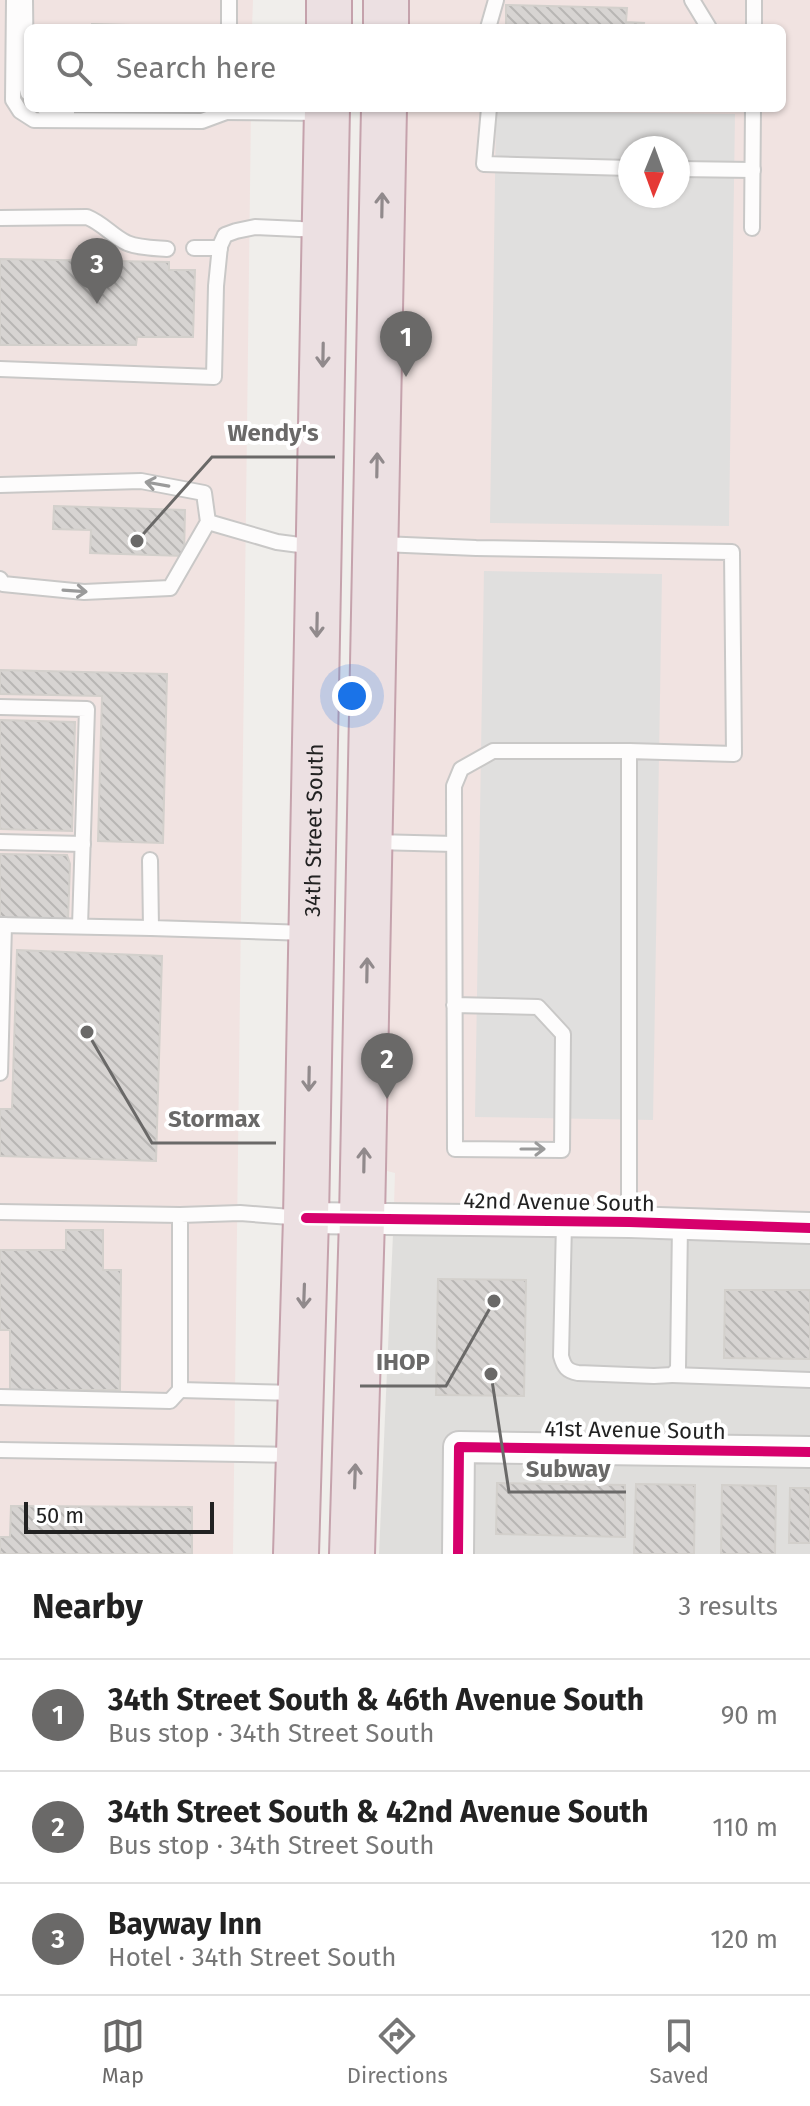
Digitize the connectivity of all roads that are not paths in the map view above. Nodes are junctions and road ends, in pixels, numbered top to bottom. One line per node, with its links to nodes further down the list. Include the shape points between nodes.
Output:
1 (14, 0): 18 (lane, via 13,100 34,120 202,121)
2 (25, 0): 9 (lane)
3 (229, 0): 10 (lane)
4 (329, 0): 11 (highway)
5 (386, 0): 12 (highway)
6 (496, 0): 13 (lane)
7 (692, 0): 14 (lane)
8 (754, 0): 15 (lane)
9 (25, 24)
10 (229, 24)
11 (329, 24)
12 (386, 24)
13 (489, 24)
14 (707, 24)
15 (754, 24)
16 (61, 112): 17 (lane)
17 (219, 112)
18 (224, 112)
19 (327, 112): 28 (highway, 34th Street South)
20 (384, 112): 36 (highway, one-way to 20)
21 (489, 112): 23 (lane, via 484,164)
22 (753, 112): 25 (lane)
23 (618, 168)
24 (690, 169): 25 (lane)
25 (753, 170): 27 (lane)
26 (0, 218): 31 (lane, via 87,217 126,243)
27 (752, 228)
28 (325, 230): 30 (lane, via 255,227 225,235); 33 (highway, 34th Street South, one-way to 33)
29 (194, 248): 30 (lane)
30 (220, 248): 32 (lane, via 214,377)
31 (167, 249)
32 (0, 369)
33 (321, 420): 36 (highway, via 343,467 346,527 352,537); 37 (highway, 34th Street South)
34 (0, 485): 35 (lane, one-way to 34, via 204,493 141,481)
35 (208, 522): 37 (lane, via 277,542); 38 (lane, one-way to 35, via 3,584 84,592 170,588)
36 (376, 543): 39 (highway); 41 (lane, via 732,552 734,754)
37 (319, 547): 39 (highway, via 331,549 340,561 348,608); 50 (highway, 34th Street South, one-way to 50)
38 (0, 579)
39 (374, 662): 43 (highway)
40 (0, 707): 44 (lane, via 87,709)
41 (629, 751): 45 (lane, via 493,751 461,769 454,786); 58 (lane)
42 (0, 842): 44 (lane)
43 (370, 842): 45 (lane); 57 (highway, one-way to 43)
44 (83, 844): 48 (lane)
45 (454, 844): 51 (lane)
46 (150, 860): 49 (lane)
47 (2, 925): 48 (lane); 52 (lane)
48 (80, 926): 49 (lane)
49 (151, 928): 50 (lane)
50 (312, 933): 56 (highway, 34th Street South, one-way to 56)
51 (454, 1005): 51 (lane, one-way to 51, via 455,1149 562,1150 563,1034 538,1007)
52 (1, 1013): 53 (lane)
53 (0, 1073)
54 (0, 1212): 55 (lane)
55 (180, 1215): 56 (lane); 64 (lane)
56 (306, 1218): 57 (street, 42nd Avenue South); 65 (highway, 34th Street South, one-way to 65)
57 (362, 1219): 59 (street, 42nd Avenue South); 71 (highway, one-way to 57)
58 (629, 1222): 59 (street, 42nd Avenue South); 60 (street, 42nd Avenue South)
59 (564, 1223): 62 (lane, via 563,1365 578,1373)
60 (680, 1225): 61 (street, 42nd Avenue South); 62 (lane, via 679,1359)
61 (810, 1228)
62 (672, 1375): 63 (lane)
63 (810, 1380)
64 (180, 1390): 65 (lane); 66 (lane, via 170,1401)
65 (301, 1393): 69 (highway, 34th Street South)
66 (0, 1397)
67 (0, 1450): 69 (lane)
68 (810, 1452): 72 (street, 41st Avenue South, via 459,1447)
69 (299, 1455): 70 (highway, 34th Street South)
70 (296, 1554)
71 (352, 1554)
72 (458, 1554)

